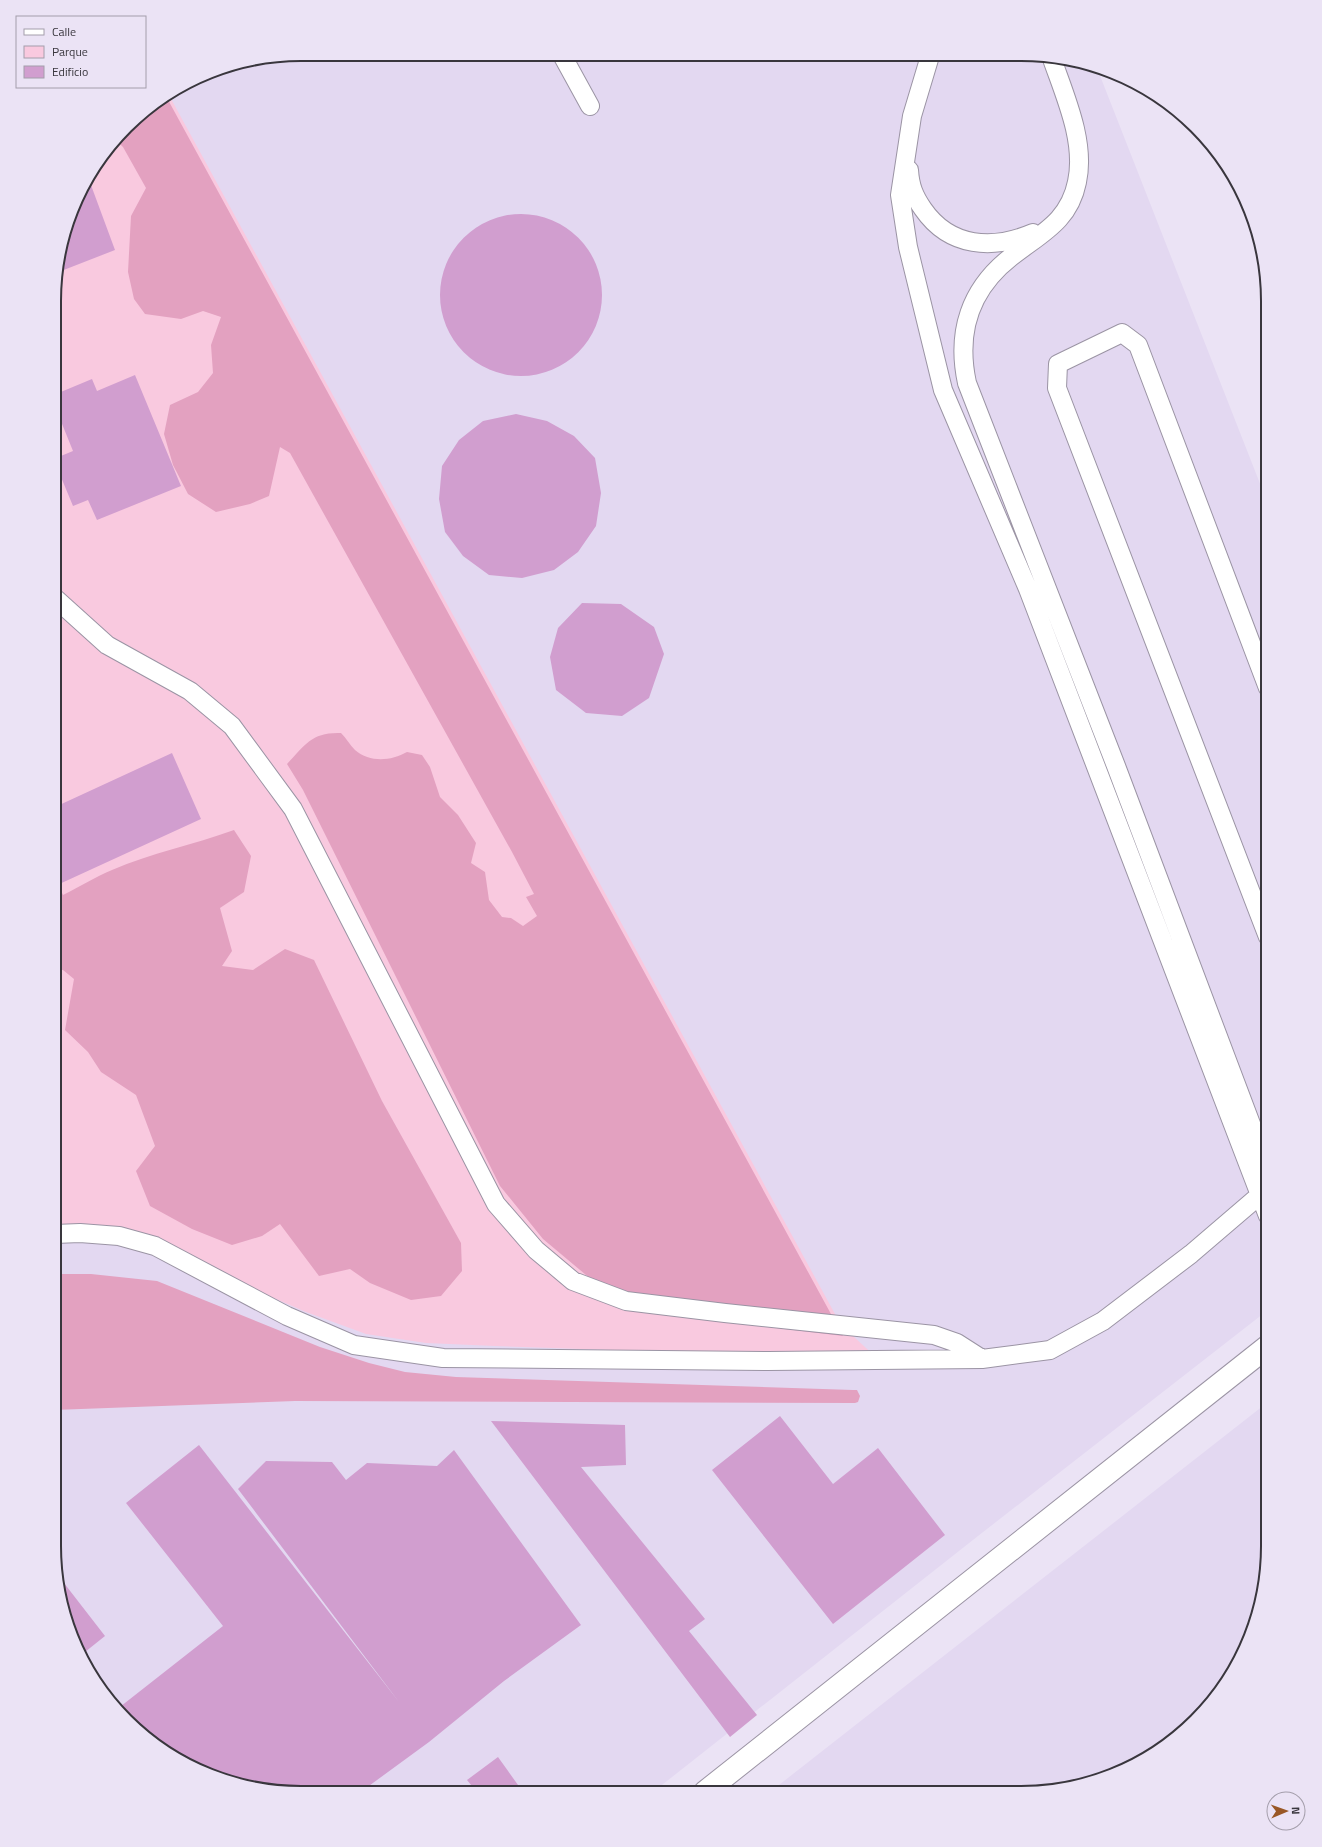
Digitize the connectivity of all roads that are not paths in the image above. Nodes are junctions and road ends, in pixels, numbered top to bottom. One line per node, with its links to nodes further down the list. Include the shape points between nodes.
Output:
1 (565, 61): 4 (lane)
2 (928, 61): 5 (lane, via 912,116)
3 (1054, 63): 6 (lane, via 1074,120 1079,152 1078,181)
4 (590, 106)
5 (909, 139): 6 (lane, via 910,184 915,198 937,226 967,241 1001,243 1035,232 1062,211); 11 (lane, via 900,196 908,247 943,390 1028,589)
6 (1074, 194): 10 (lane, via 1069,207 1056,223 997,269 985,284 967,318 963,365 967,383 1116,766)
7 (61, 603): 15 (lane, via 107,644 190,691 232,726 293,809 496,1204 536,1250 573,1281 626,1301 934,1334 957,1343)
8 (1261, 670): 9 (lane, via 1138,345 1122,333 1058,364 1057,388)
9 (1261, 919)
10 (1261, 1150)
11 (1261, 1187)
12 (1261, 1194): 15 (lane, via 1191,1254 1103,1321 1050,1350)
13 (61, 1234): 15 (lane, via 119,1236 155,1246 287,1316 354,1345 443,1358 768,1361)
14 (1261, 1352): 16 (street)
15 (982, 1359)
16 (713, 1786)

